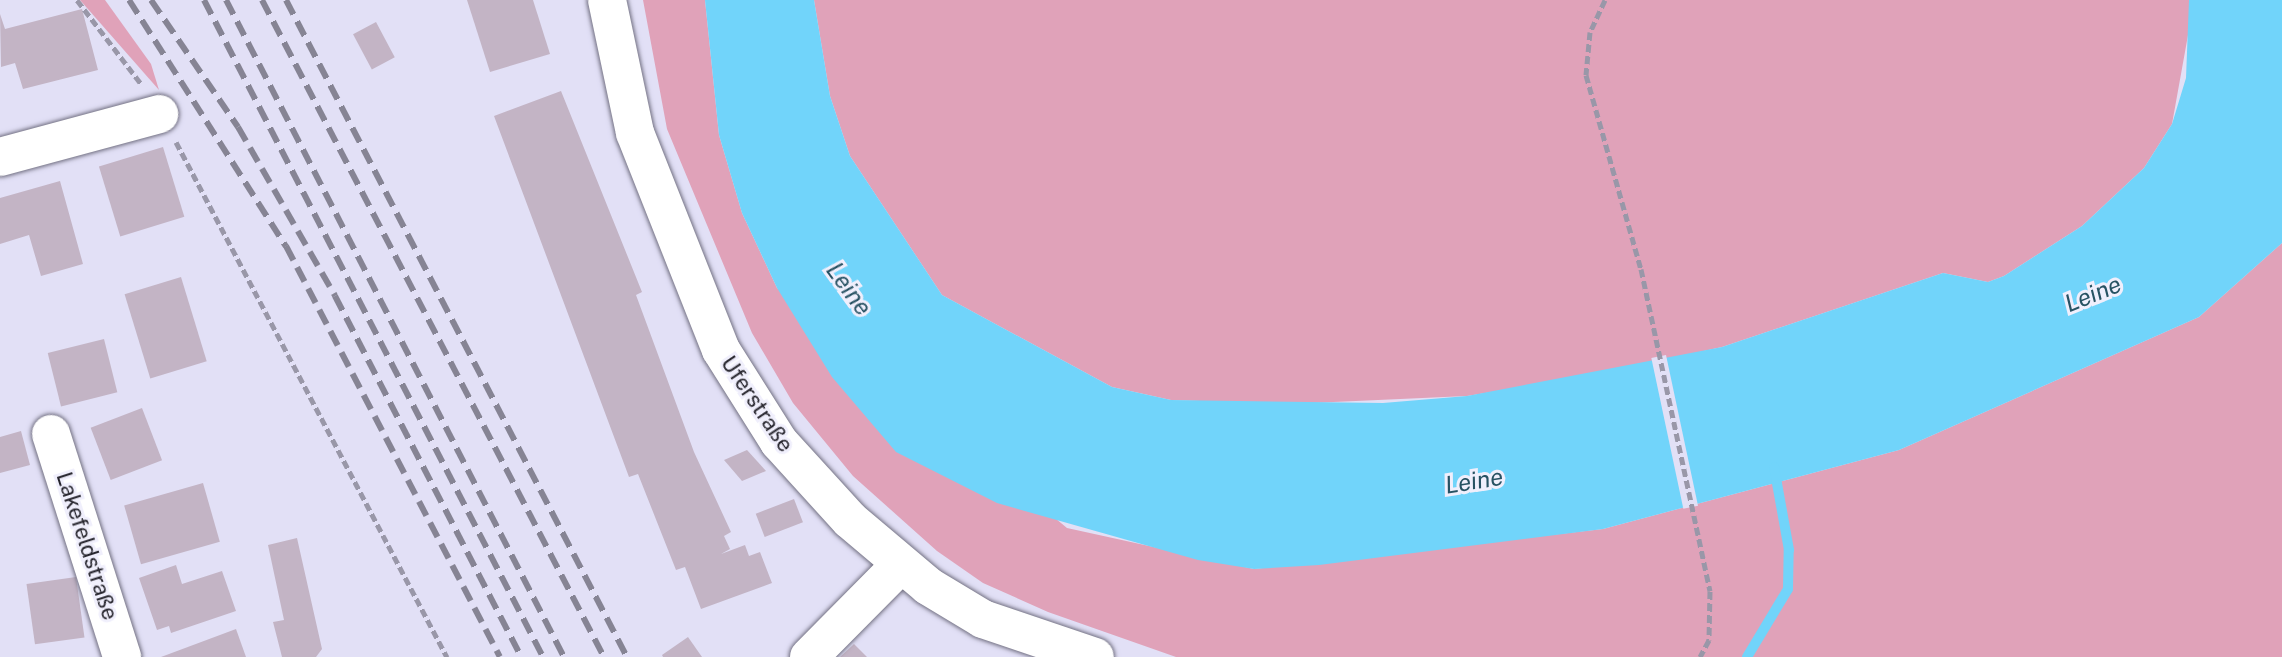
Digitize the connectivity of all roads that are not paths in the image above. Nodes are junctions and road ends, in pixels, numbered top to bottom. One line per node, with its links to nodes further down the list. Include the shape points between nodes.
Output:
1 (607, 0): 5 (street, Uferstraße, via 635,133 721,350 779,442)
2 (159, 114): 3 (street)
3 (0, 157)
4 (51, 434): 7 (street, Lakefeldstraße)
5 (900, 565): 6 (street, Uferstraße); 8 (street)
6 (1036, 649): 9 (street, Uferstraße)
7 (122, 657)
8 (809, 657)
9 (1095, 657)

